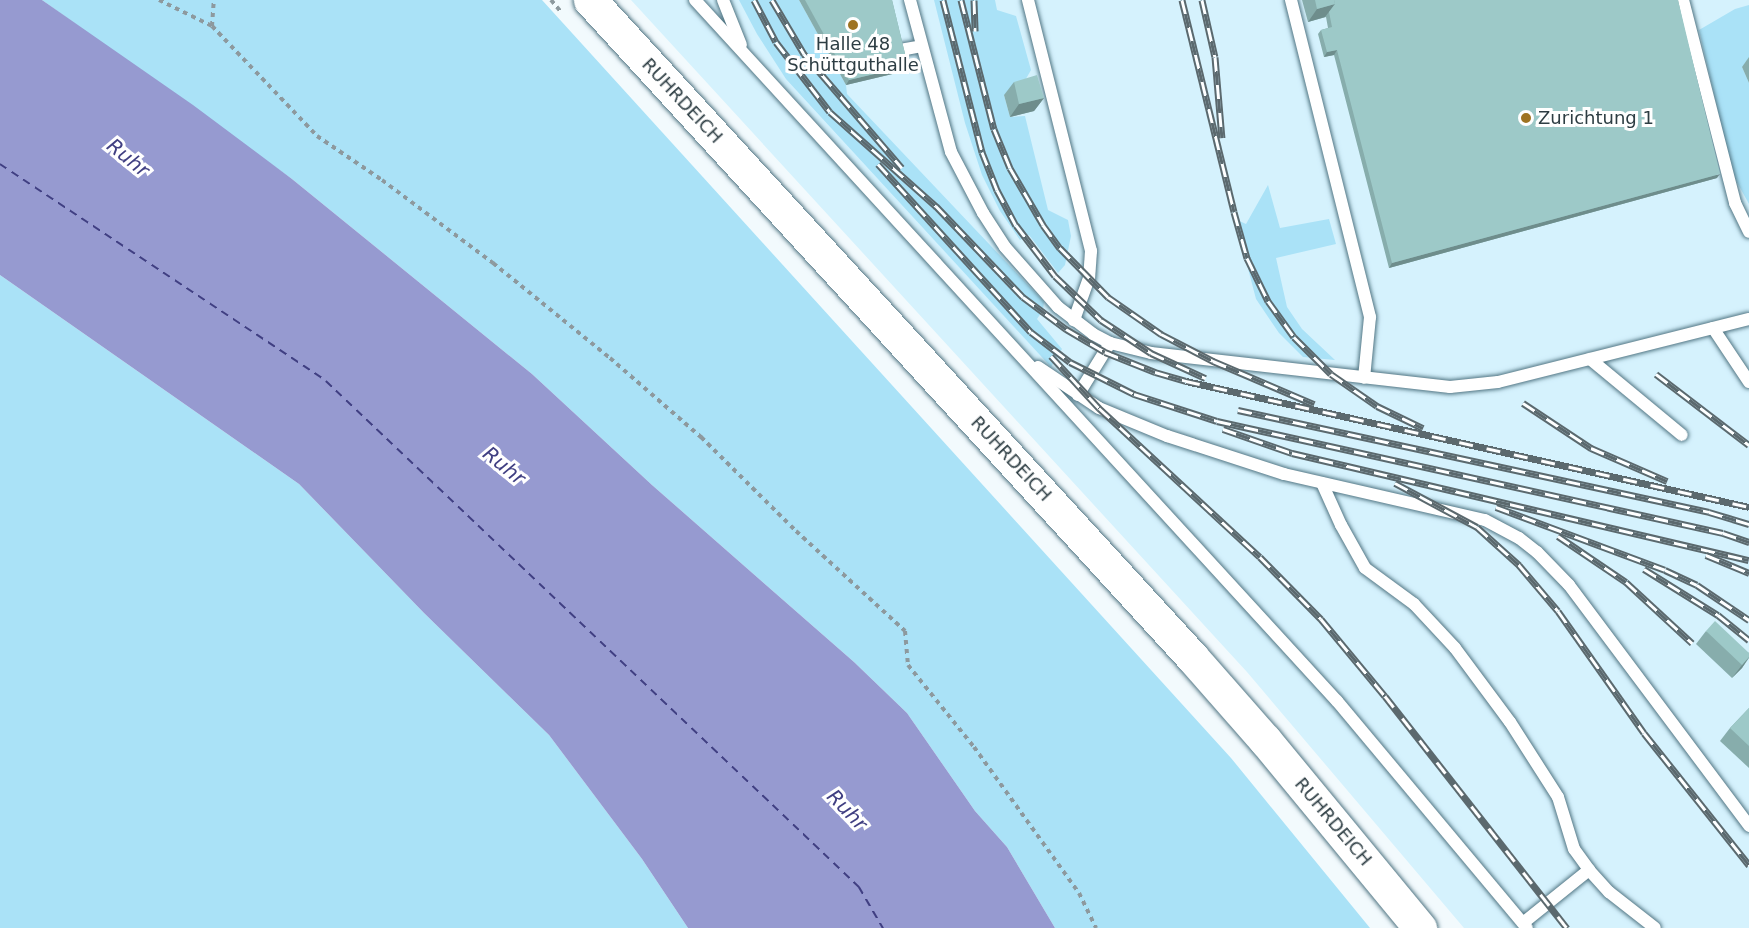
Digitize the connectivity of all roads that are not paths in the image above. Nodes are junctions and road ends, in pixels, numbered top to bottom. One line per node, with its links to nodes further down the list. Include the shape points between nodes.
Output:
1 (590, 0): 26 (main road, RUHRDEICH, via 1192,657)
2 (695, 0): 10 (lane)
3 (723, 0): 10 (lane)
4 (910, 0): 8 (lane)
5 (1028, 0): 13 (lane, via 1091,251 1089,278)
6 (1291, 0): 18 (lane, via 1370,317)
7 (1683, 0): 11 (lane, via 1735,203)
8 (922, 46): 9 (lane); 13 (lane, via 951,152 964,181 1005,248)
9 (900, 50)
10 (747, 57): 16 (lane)
11 (1749, 232)
12 (1749, 319): 14 (lane)
13 (1074, 320): 15 (lane)
14 (1713, 328): 17 (lane); 19 (lane)
15 (1110, 343): 18 (lane, via 1151,353); 20 (lane)
16 (1019, 355): 20 (lane); 25 (lane, via 1337,701)
17 (1590, 359): 18 (lane, via 1498,382 1450,387); 21 (lane)
18 (1364, 378)
19 (1749, 382)
20 (1078, 395): 22 (lane, via 1099,408 1167,436)
21 (1682, 435)
22 (1322, 483): 23 (lane, via 1485,520 1537,552 1569,585); 24 (lane, via 1365,568 1414,604 1455,648 1510,722 1558,797 1574,849)
23 (1749, 826)
24 (1588, 870): 25 (lane); 27 (lane)
25 (1525, 925)
26 (1420, 928)
27 (1655, 928)

